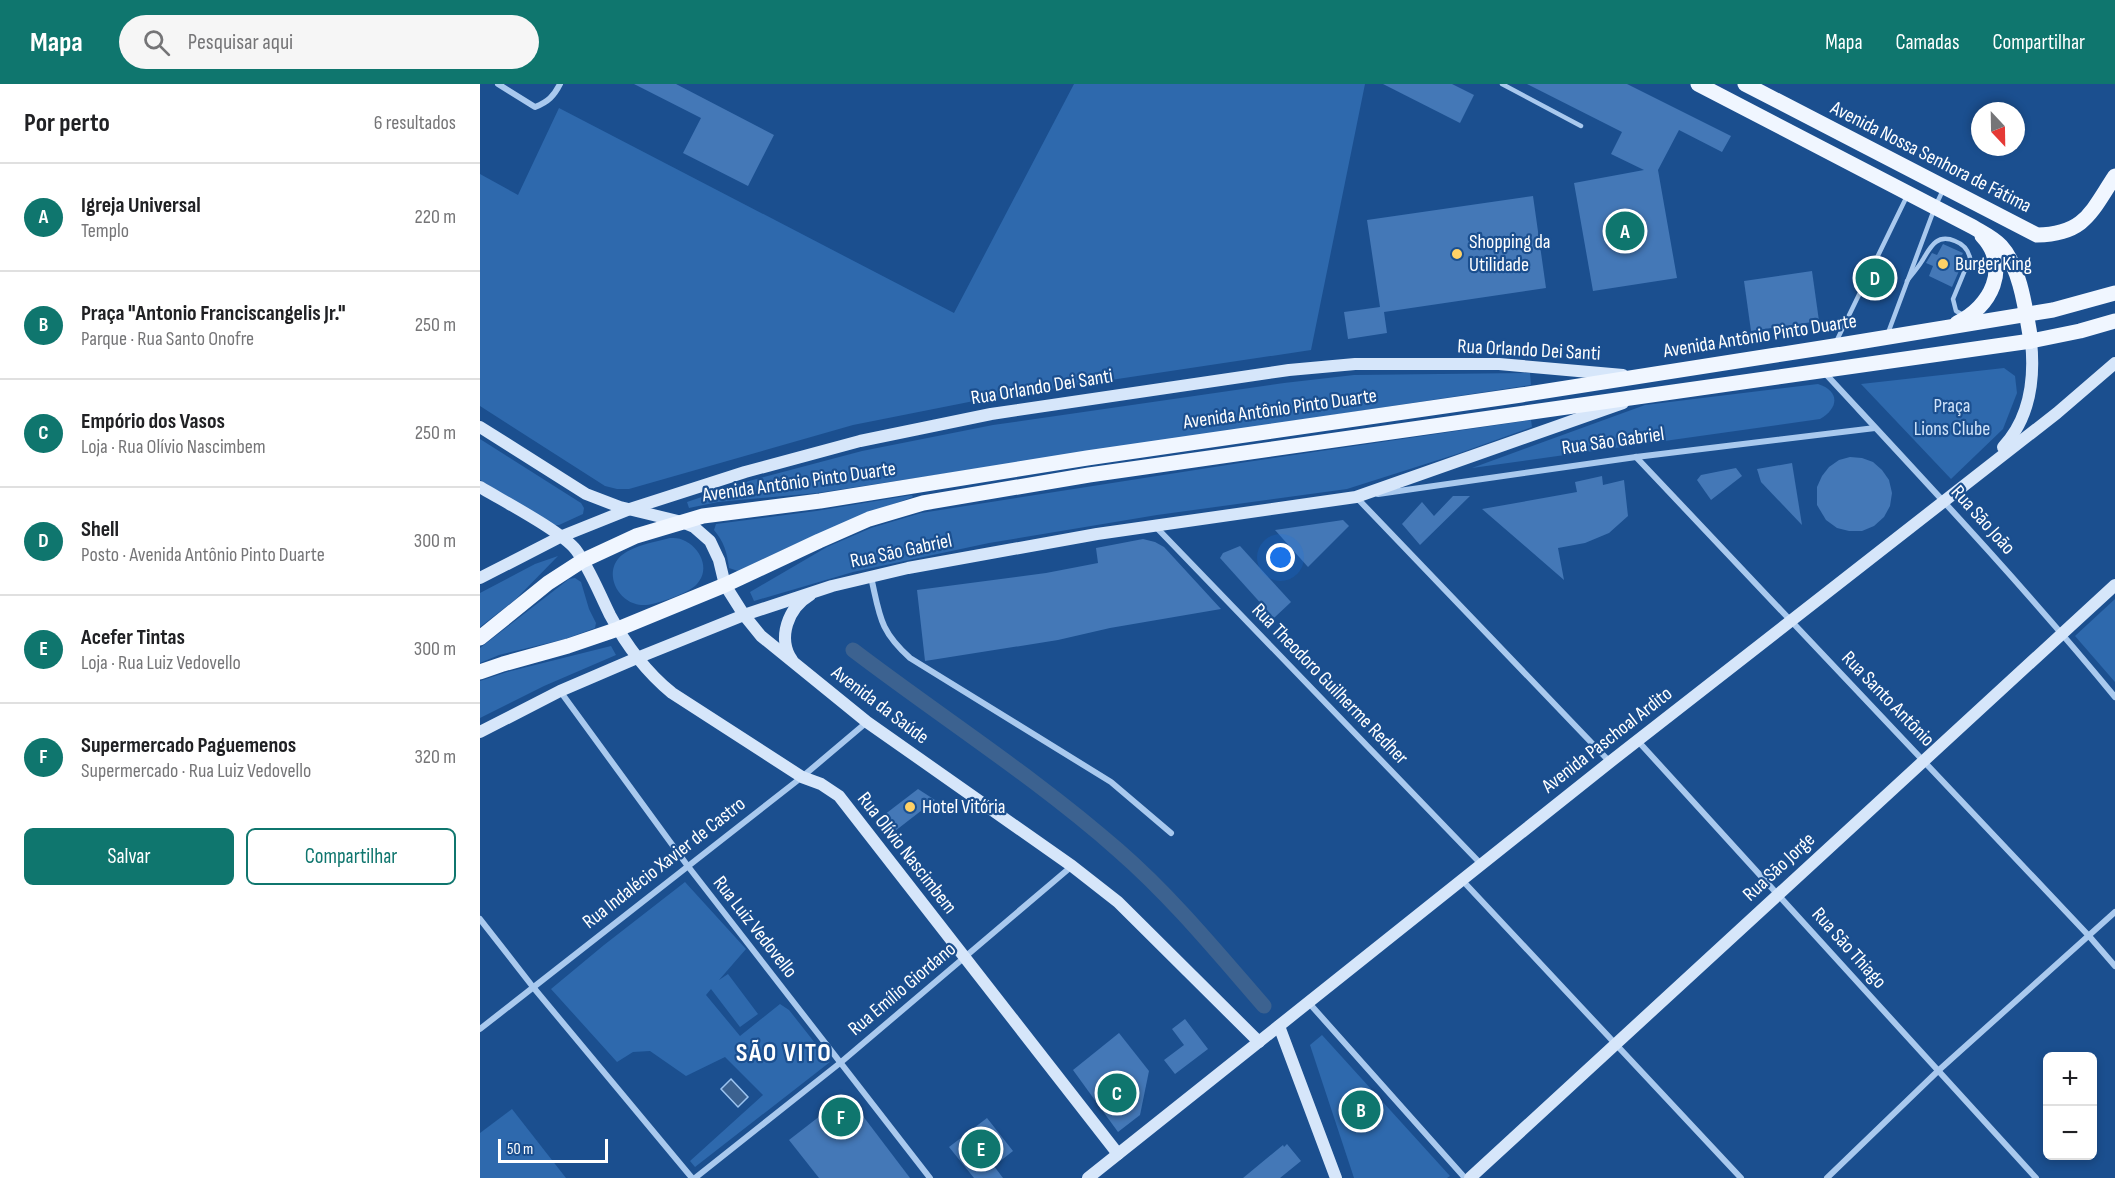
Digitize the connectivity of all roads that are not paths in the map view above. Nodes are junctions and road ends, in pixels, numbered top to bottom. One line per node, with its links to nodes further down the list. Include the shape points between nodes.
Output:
1 (498, 84): 2 (street, via 536,107 545,103)
2 (560, 84)
3 (1502, 84): 6 (lane)
4 (1698, 84): 9 (main road)
5 (1745, 84): 8 (main road, Avenida Nossa Senhora de Fátima)
6 (1581, 126)
7 (2115, 176): 8 (main road, Avenida Nossa Senhora de Fátima, via 2088,218 2056,235 2037,235)
8 (1945, 188): 10 (lane)
9 (1908, 193): 10 (main road); 20 (lane)
10 (1935, 207): 11 (main road); 12 (lane)
11 (1973, 227): 14 (main road, via 2000,244 2007,254); 15 (main road, via 1991,249 1996,275 1986,300)
12 (1907, 280): 15 (lane, via 1931,245 1940,239 1962,244 1970,258 1953,299 1956,311); 18 (lane)
13 (2115, 293): 14 (main road, Avenida Antônio Pinto Duarte)
14 (2026, 315): 17 (main road, Avenida Antônio Pinto Duarte); 19 (main road)
15 (1967, 318): 17 (main road)
16 (2115, 321): 19 (main road, Avenida Antônio Pinto Duarte)
17 (1947, 328): 18 (main road, Avenida Antônio Pinto Duarte)
18 (1886, 337): 20 (main road, Avenida Antônio Pinto Duarte)
19 (2031, 341): 22 (main road, Avenida Antônio Pinto Duarte); 28 (main road, Avenida Paschoal Ardito, via 2032,378 2023,418 2011,438)
20 (1834, 346): 23 (main road, Avenida Antônio Pinto Duarte)
21 (2115, 363): 28 (main road, Avenida Paschoal Ardito)
22 (1822, 370): 24 (main road, Avenida Antônio Pinto Duarte); 26 (street, Rua São João)
23 (1636, 376): 32 (main road, Rua Orlando Dei Santi, via 1499,364 1354,364 1289,370 991,414 860,441); 33 (main road, Avenida Antônio Pinto Duarte)
24 (1644, 396): 30 (main road, Rua São Gabriel); 39 (main road, Avenida Antônio Pinto Duarte, via 1089,475 923,503 843,530)
25 (480, 427): 32 (main road, Avenida da Saúde, via 586,494)
26 (1875, 428): 27 (street, Rua São Gabriel); 31 (street, Rua São João)
27 (1636, 457): 30 (street, Rua São Gabriel); 43 (street, Rua Santo Antônio)
28 (1981, 470): 31 (main road, Avenida Paschoal Ardito)
29 (480, 487): 35 (main road)
30 (1356, 497): 34 (main road, Rua São Gabriel); 56 (street)
31 (1944, 500): 43 (main road, Avenida Paschoal Ardito); 45 (street, Rua São João)
32 (630, 509): 33 (main road, Avenida da Saúde); 35 (main road, Rua Orlando Dei Santi)
33 (682, 522): 36 (main road, Avenida Antônio Pinto Duarte, via 636,536); 39 (main road, Avenida da Saúde, via 710,541)
34 (1155, 525): 37 (main road, Rua São Gabriel); 60 (street, Rua Theodoro Guilherme Redher)
35 (560, 537): 36 (main road); 38 (main road, Rua Orlando Dei Santi)
36 (582, 561): 44 (main road); 46 (main road, Avenida Antônio Pinto Duarte)
37 (871, 577): 41 (main road, Rua São Gabriel); 58 (street, via 883,627 910,658 1111,782)
38 (480, 578)
39 (725, 585): 42 (main road, Avenida da Saúde); 44 (main road, Avenida Antônio Pinto Duarte)
40 (2115, 585): 45 (main road, Rua São Jorge)
41 (818, 591): 42 (main road, Rua São Gabriel); 48 (main road, via 805,598 786,627 787,649)
42 (744, 615): 47 (main road, Rua São Gabriel); 48 (main road, Avenida da Saúde, via 761,636)
43 (1790, 620): 54 (main road, Avenida Paschoal Ardito); 55 (street, Rua Santo Antônio)
44 (618, 629): 47 (main road, Rua Olívio Nascimbem); 49 (main road, Avenida Antônio Pinto Duarte)
45 (2062, 633): 51 (street, Rua São João); 55 (main road, Rua São Jorge)
46 (480, 638)
47 (637, 658): 50 (main road, Rua São Gabriel); 57 (main road, Rua Olívio Nascimbem, via 672,693)
48 (796, 666): 52 (main road, Avenida da Saúde)
49 (480, 672)
50 (560, 691): 53 (main road, Rua São Gabriel); 59 (street, Rua Luiz Vedovello)
51 (2115, 697)
52 (867, 723): 57 (street, Rua Indalécio Xavier de Castro); 61 (main road, Avenida da Saúde)
53 (480, 732)
54 (1637, 740): 56 (main road, Avenida Paschoal Ardito); 63 (street, Rua São Thiago)
55 (1924, 760): 63 (main road, Rua São Jorge); 66 (street, Rua Santo Antônio)
56 (1610, 762): 60 (main road, Avenida Paschoal Ardito)
57 (802, 777): 59 (street, Rua Indalécio Xavier de Castro); 67 (main road, Rua Olívio Nascimbem, via 839,796)
58 (1171, 833)
59 (687, 865): 69 (street, Rua Indalécio Xavier de Castro); 76 (street, Rua Luiz Vedovello)
60 (1482, 865): 62 (main road, Avenida Paschoal Ardito)
61 (1072, 866): 67 (street, Rua Emílio Giordano); 73 (main road, Avenida da Saúde, via 1118,902)
62 (1462, 880): 70 (main road, Avenida Paschoal Ardito); 74 (street)
63 (1778, 894): 74 (main road, Rua São Jorge); 77 (street, Rua São Thiago)
64 (2115, 912): 66 (street)
65 (480, 919): 69 (street)
66 (2089, 936): 68 (street, Rua Santo Antônio); 77 (street)
67 (964, 958): 76 (street, Rua Emílio Giordano); 78 (main road, Rua Olívio Nascimbem)
68 (2115, 966)
69 (533, 987): 72 (street, Rua Indalécio Xavier de Castro); 79 (street)
70 (1309, 1003): 71 (main road, Avenida Paschoal Ardito); 83 (street)
71 (1279, 1026): 73 (main road, Avenida Paschoal Ardito); 75 (main road)
72 (480, 1029)
73 (1258, 1042): 75 (main road, via 1278,1042); 78 (main road, Avenida Paschoal Ardito)
74 (1616, 1042): 83 (main road, Rua São Jorge); 84 (street)
75 (1288, 1050): 82 (main road)
76 (840, 1063): 79 (street, Rua Emílio Giordano); 80 (street, Rua Luiz Vedovello)
77 (1939, 1070): 85 (street); 86 (street, Rua São Thiago)
78 (1118, 1154): 81 (main road, Avenida Paschoal Ardito)
79 (694, 1178)
80 (930, 1178)
81 (1088, 1178)
82 (1336, 1178)
83 (1468, 1178)
84 (1742, 1178)
85 (1827, 1178)
86 (2036, 1178)

